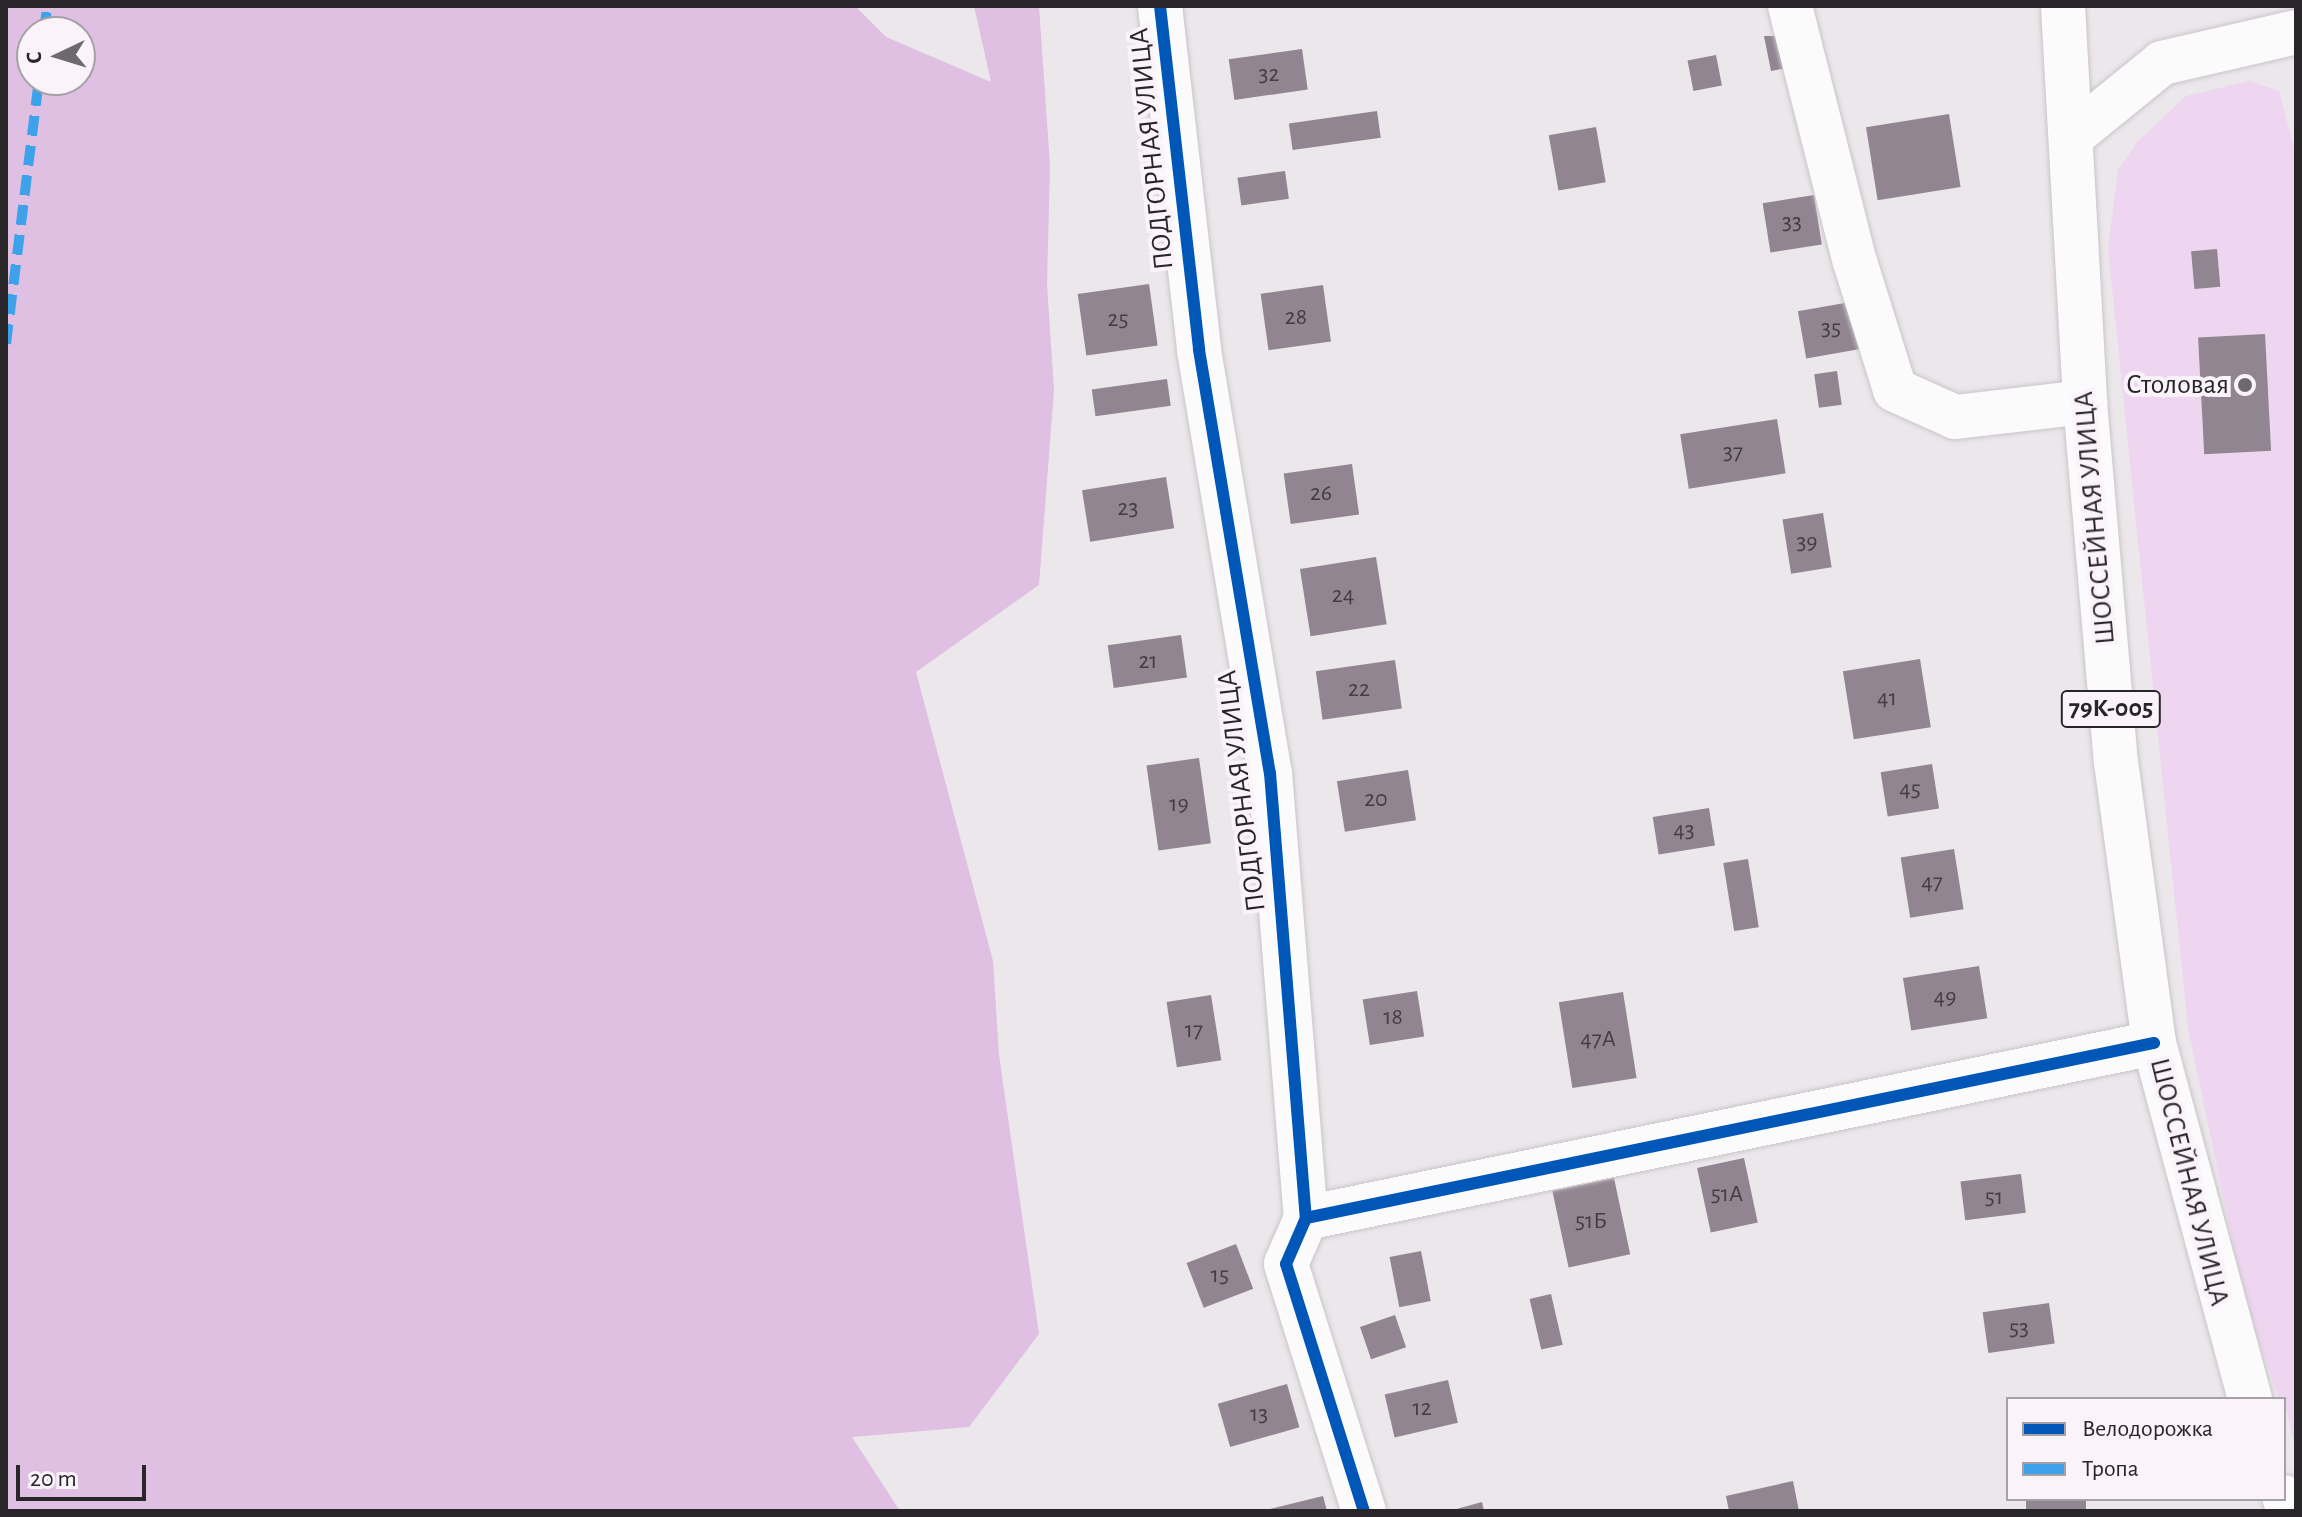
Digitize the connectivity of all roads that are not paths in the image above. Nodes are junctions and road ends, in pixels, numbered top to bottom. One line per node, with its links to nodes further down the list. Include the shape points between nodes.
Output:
1 (1160, 6): 8 (street, ПОДГОРНАЯ УЛИЦА, via 1199,350 1270,773)
2 (1790, 6): 6 (street, via 1855,262 1895,390 1955,417)
3 (2063, 6): 5 (street, ШОССЕЙНАЯ УЛИЦА / 79К-005)
4 (2296, 32): 5 (street, via 2162,63)
5 (2071, 137): 6 (street, ШОССЕЙНАЯ УЛИЦА / 79К-005)
6 (2085, 402): 7 (street, ШОССЕЙНАЯ УЛИЦА / 79К-005, via 2116,762)
7 (2154, 1043): 8 (street); 9 (street, ШОССЕЙНАЯ УЛИЦА / 79К-005)
8 (1306, 1218): 10 (street, ПОДГОРНАЯ УЛИЦА, via 1286,1264)
9 (2249, 1397)
10 (1364, 1511)

